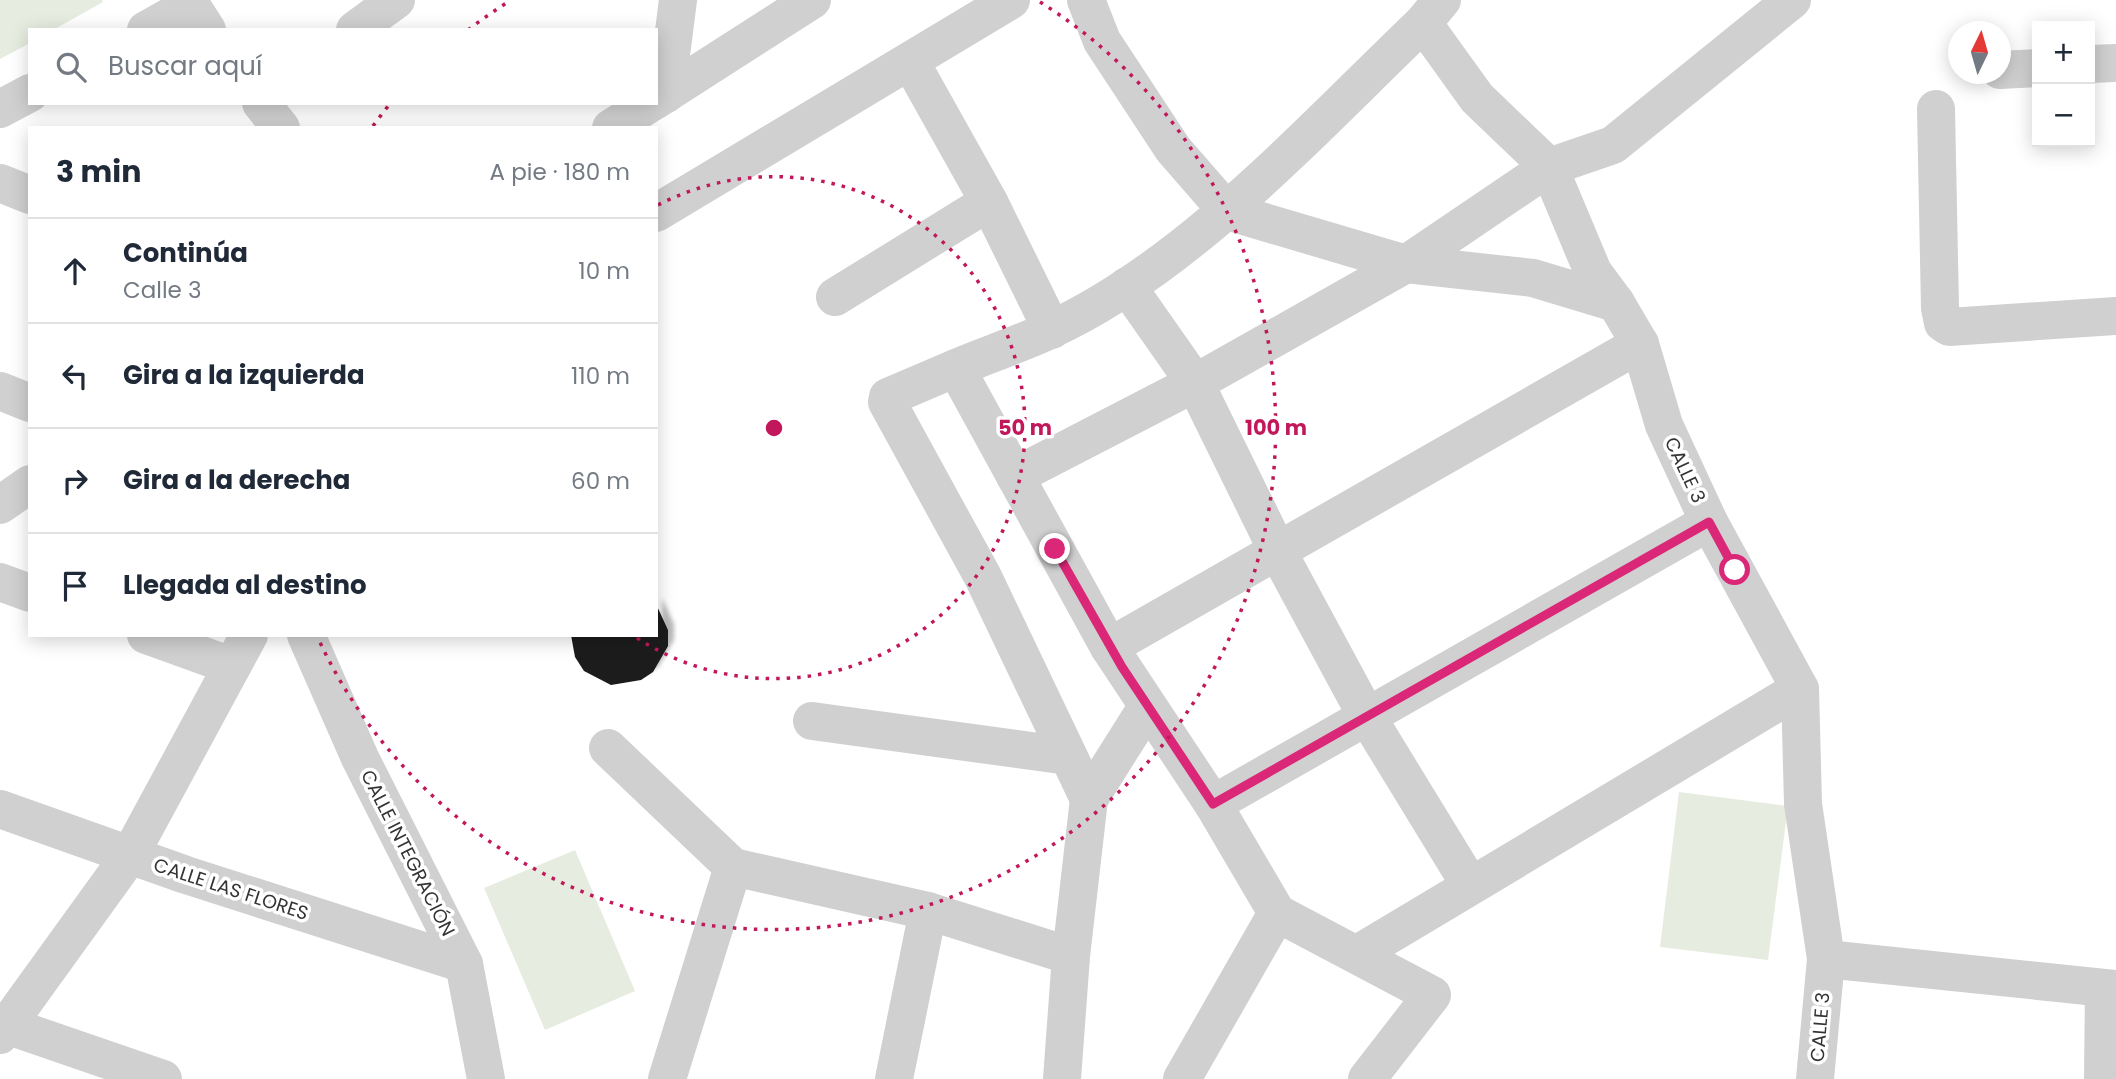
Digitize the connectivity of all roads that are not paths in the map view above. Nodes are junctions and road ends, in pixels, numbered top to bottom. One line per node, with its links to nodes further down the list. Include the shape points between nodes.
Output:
1 (396, 0): 10 (street)
2 (678, 0): 17 (street)
3 (812, 0): 17 (street)
4 (1011, 0): 11 (street)
5 (1086, 0): 28 (street, via 1101,41 1173,149)
6 (1792, 0): 24 (street, via 1613,145)
7 (1432, 12): 24 (street, CALLE 3, via 1477,98); 28 (street)
8 (150, 28): 9 (street, via 191,5)
9 (206, 28)
10 (358, 28)
11 (911, 61): 27 (street); 29 (street)
12 (2116, 63): 13 (street)
13 (2095, 64)
14 (2032, 68): 15 (street)
15 (2011, 69)
16 (28, 94): 21 (street)
17 (658, 99)
18 (263, 105): 22 (street)
19 (648, 105): 23 (street)
20 (1937, 108): 34 (street, via 1943,323 1949,327)
21 (0, 109)
22 (279, 126)
23 (614, 126)
24 (1549, 167): 30 (street); 33 (street, CALLE 3, via 1593,272)
25 (0, 183): 26 (street)
26 (28, 194)
27 (989, 202): 32 (street); 35 (street)
28 (1227, 211): 30 (street); 31 (street)
29 (658, 212)
30 (1406, 264): 33 (street, via 1533,278); 38 (street)
31 (1127, 286): 35 (street); 38 (street)
32 (835, 297)
33 (1616, 303): 36 (street, CALLE 3)
34 (2116, 316)
35 (1052, 330): 37 (street)
36 (1640, 344): 44 (street, CALLE 3, via 1664,425); 45 (street)
37 (956, 368): 41 (street); 57 (street, via 888,397 887,402 983,577)
38 (1195, 383): 41 (street); 45 (street)
39 (0, 391): 40 (street)
40 (28, 402)
41 (1015, 476): 50 (street)
42 (28, 485): 43 (street)
43 (0, 505)
44 (1709, 522): 52 (street, CALLE 3); 54 (street)
45 (1278, 552): 50 (street); 54 (street)
46 (0, 582): 47 (street)
47 (28, 592)
48 (158, 637): 51 (street)
49 (307, 637): 69 (street, CALLE INTEGRACIÓN, via 360,758)
50 (1110, 647): 53 (street)
51 (240, 651): 61 (street)
52 (1800, 689): 63 (street); 68 (street, CALLE 3, via 1803,804)
53 (1147, 707): 58 (street); 59 (street)
54 (1366, 715): 59 (street); 63 (street)
55 (811, 720): 57 (street)
56 (608, 748): 62 (street)
57 (1068, 756): 58 (street)
58 (1089, 799): 67 (street)
59 (1213, 804): 65 (street)
60 (0, 809): 61 (street, CALLE LAS FLORES)
61 (130, 855): 69 (street, CALLE LAS FLORES); 71 (street)
62 (733, 867): 64 (street); 74 (street)
63 (1469, 885): 66 (street)
64 (928, 911): 67 (street); 75 (street)
65 (1277, 913): 66 (street); 77 (street)
66 (1359, 953): 78 (street, via 1432,995)
67 (1071, 956): 76 (street)
68 (1826, 959): 70 (street); 79 (street, CALLE 3)
69 (464, 964): 73 (street, CALLE INTEGRACIÓN)
70 (2110, 989): 80 (street)
71 (2, 1028): 72 (street)
72 (163, 1079)
73 (486, 1079)
74 (667, 1079)
75 (894, 1079)
76 (1062, 1079)
77 (1182, 1079)
78 (1367, 1079)
79 (1815, 1079)
80 (2103, 1079)

